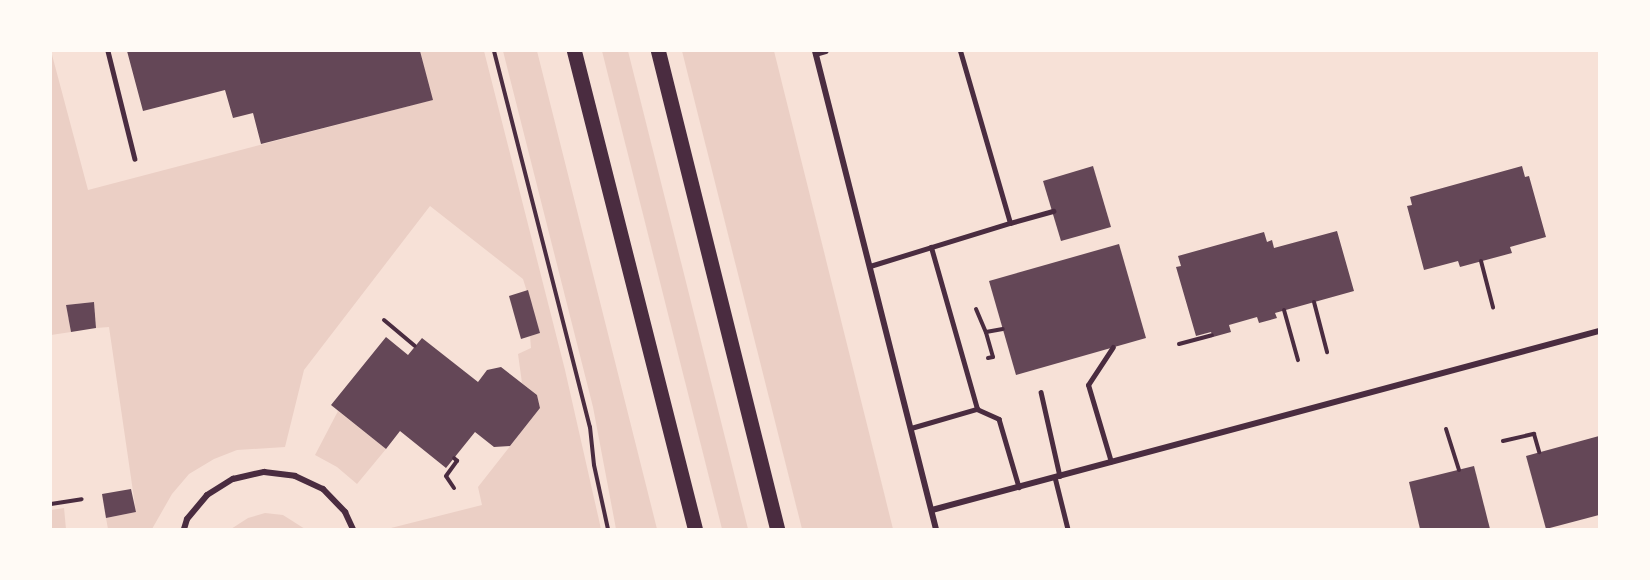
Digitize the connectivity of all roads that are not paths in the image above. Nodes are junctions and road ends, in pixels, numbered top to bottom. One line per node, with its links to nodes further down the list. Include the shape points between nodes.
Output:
1 (108, 51): 7 (lane)
2 (574, 51): 23 (main road)
3 (658, 51): 24 (main road)
4 (826, 51): 6 (street)
5 (960, 51): 9 (lane)
6 (816, 52): 11 (street)
7 (135, 159)
8 (1053, 211): 9 (lane)
9 (1010, 223): 10 (lane)
10 (931, 247): 11 (lane); 15 (lane)
11 (870, 266): 16 (street)
12 (1599, 330): 17 (street)
13 (1113, 347): 17 (lane, via 1088,385)
14 (1041, 392): 18 (lane)
15 (977, 409): 16 (lane); 19 (lane, via 999,419)
16 (911, 428): 20 (street)
17 (1111, 462): 18 (street)
18 (1058, 477): 19 (street); 26 (lane)
19 (1019, 487): 20 (street)
20 (932, 510): 25 (street)
21 (183, 529): 22 (street, via 207,495 233,479 264,472 295,476 323,489 345,512)
22 (354, 529)
23 (695, 529)
24 (777, 529)
25 (936, 529)
26 (1068, 529)

